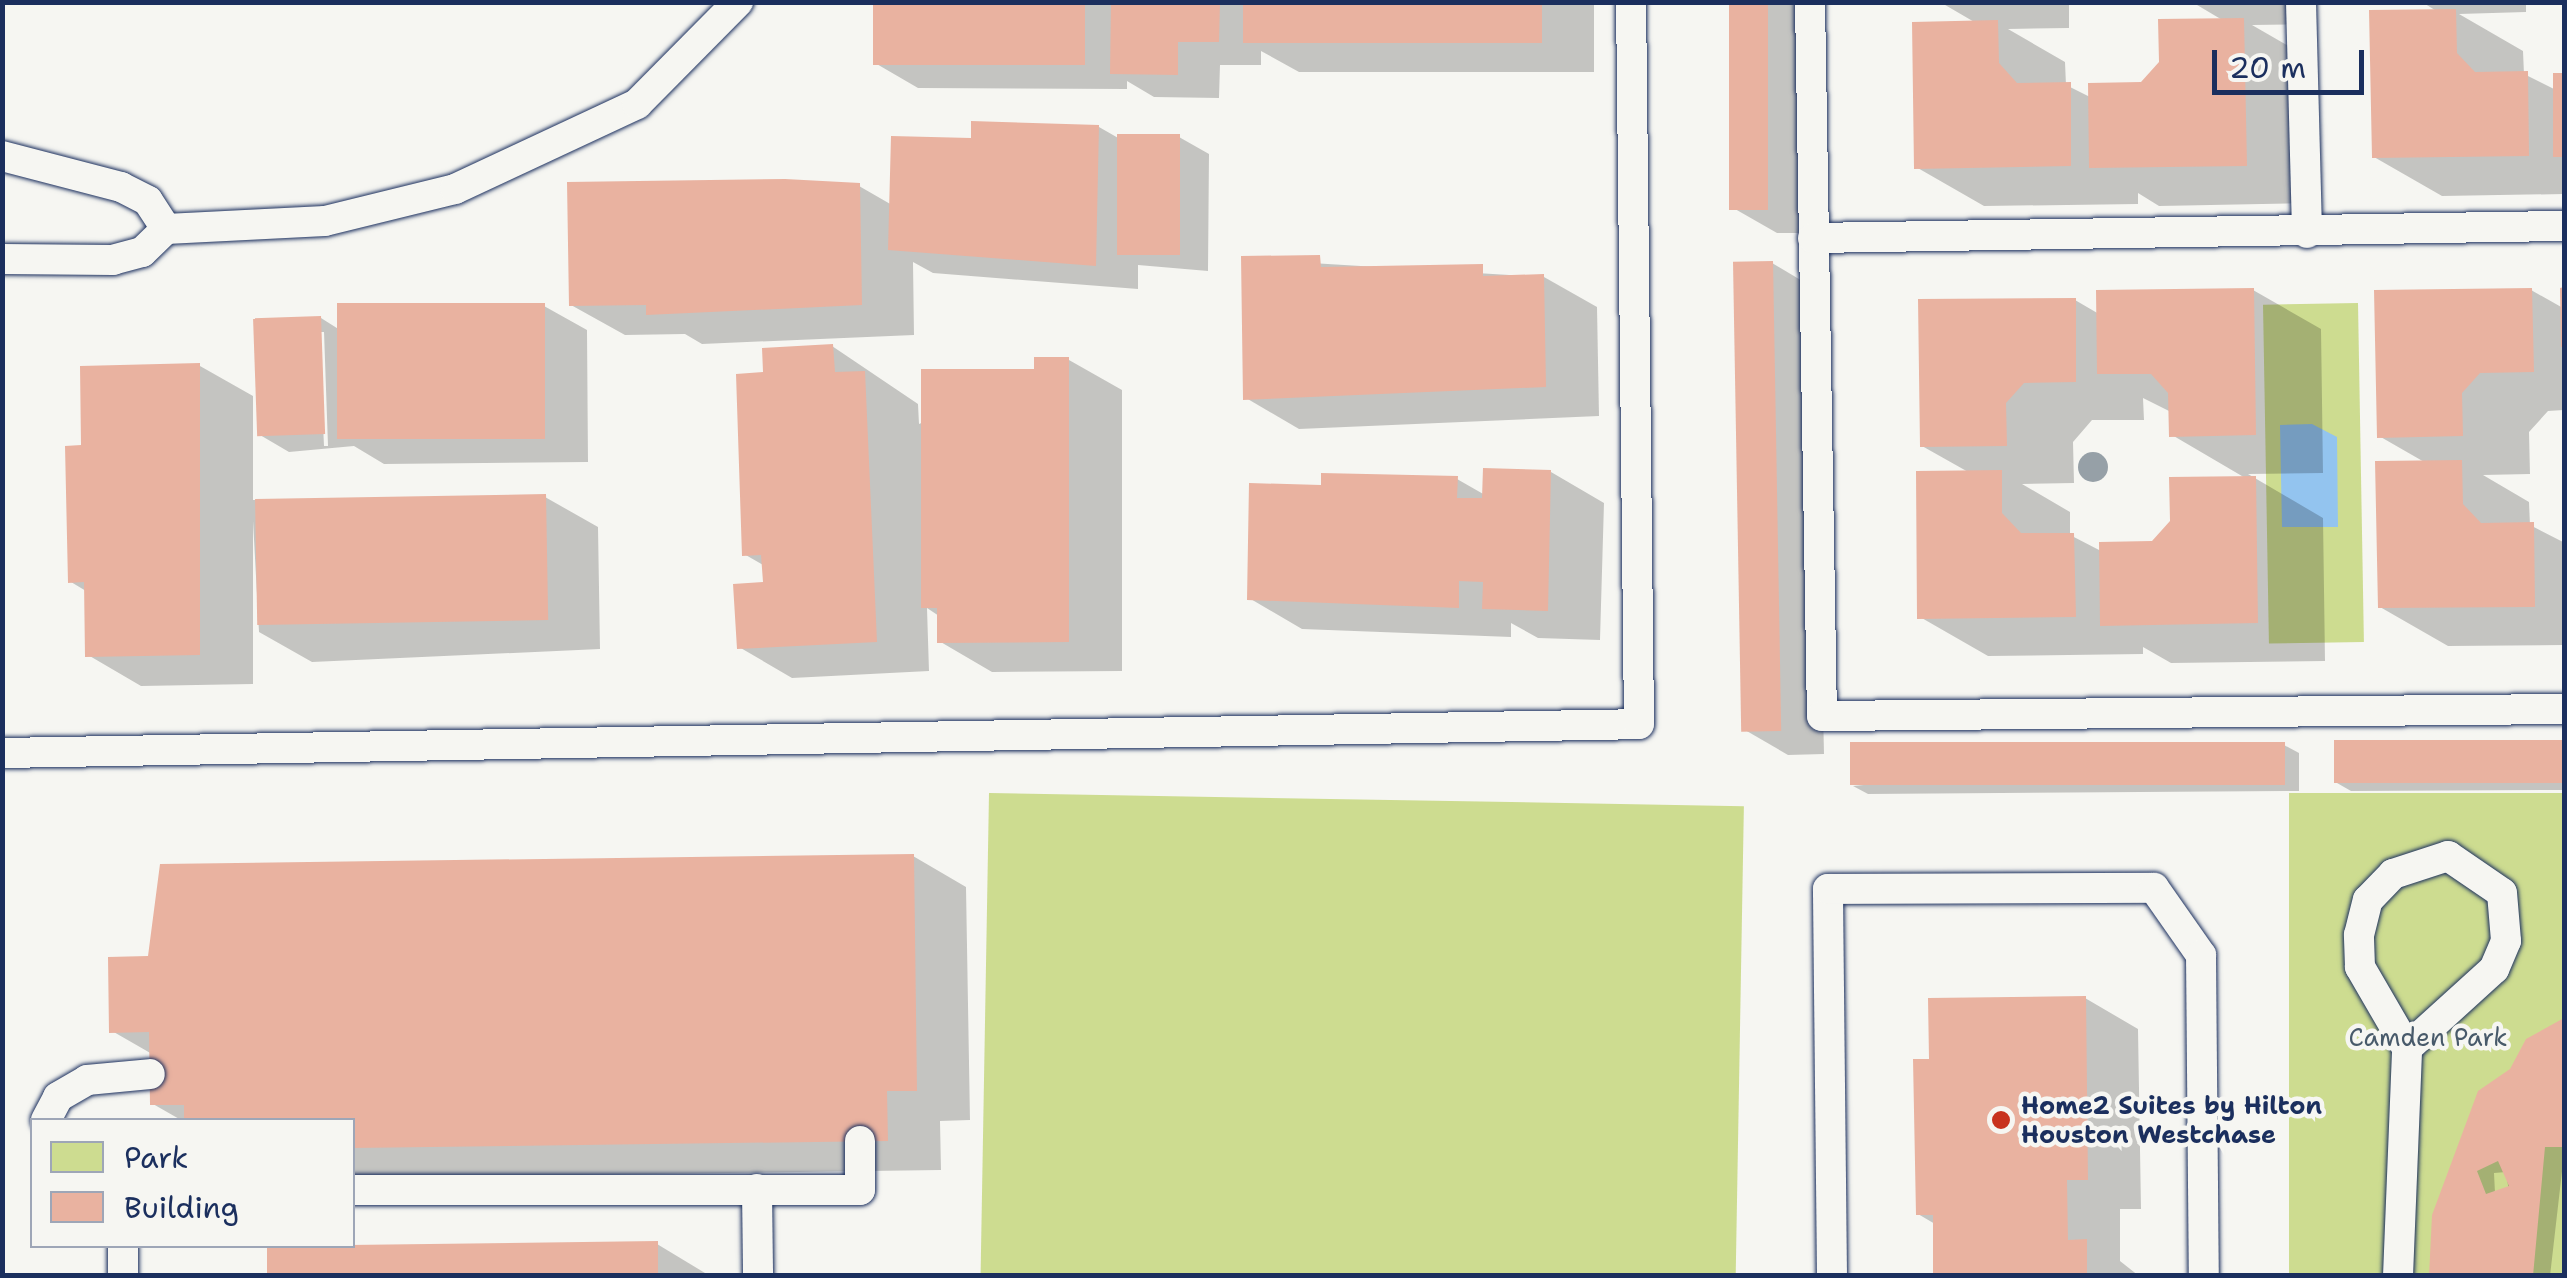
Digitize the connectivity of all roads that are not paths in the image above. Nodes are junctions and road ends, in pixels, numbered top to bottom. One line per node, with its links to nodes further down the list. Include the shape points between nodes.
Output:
1 (738, 2): 7 (lane, via 637,104 455,189 325,221)
2 (1632, 2): 12 (lane, via 1639,724)
3 (1810, 2): 9 (lane)
4 (2302, 2): 8 (lane)
5 (2, 156): 7 (lane, via 121,187 148,201)
6 (2564, 226): 8 (lane)
7 (166, 229): 10 (lane, via 142,252 113,260)
8 (2307, 232): 9 (lane)
9 (1812, 238): 11 (lane, via 1822,716)
10 (2, 258)
11 (2564, 710)
12 (2, 754)
13 (2407, 1048): 13 (lane, via 2360,967 2359,935 2368,900 2393,874 2448,856 2502,893 2506,941 2494,970); 24 (lane)
14 (150, 1074): 15 (lane, via 87,1080 58,1096)
15 (47, 1118)
16 (860, 1141): 18 (lane, via 860,1190)
17 (355, 1190): 18 (lane)
18 (757, 1190): 21 (lane)
19 (122, 1248): 20 (lane)
20 (123, 1276)
21 (758, 1276)
22 (1832, 1276): 23 (lane, via 1828,889 2135,888 2154,888 2201,956)
23 (2204, 1276)
24 (2398, 1276)

